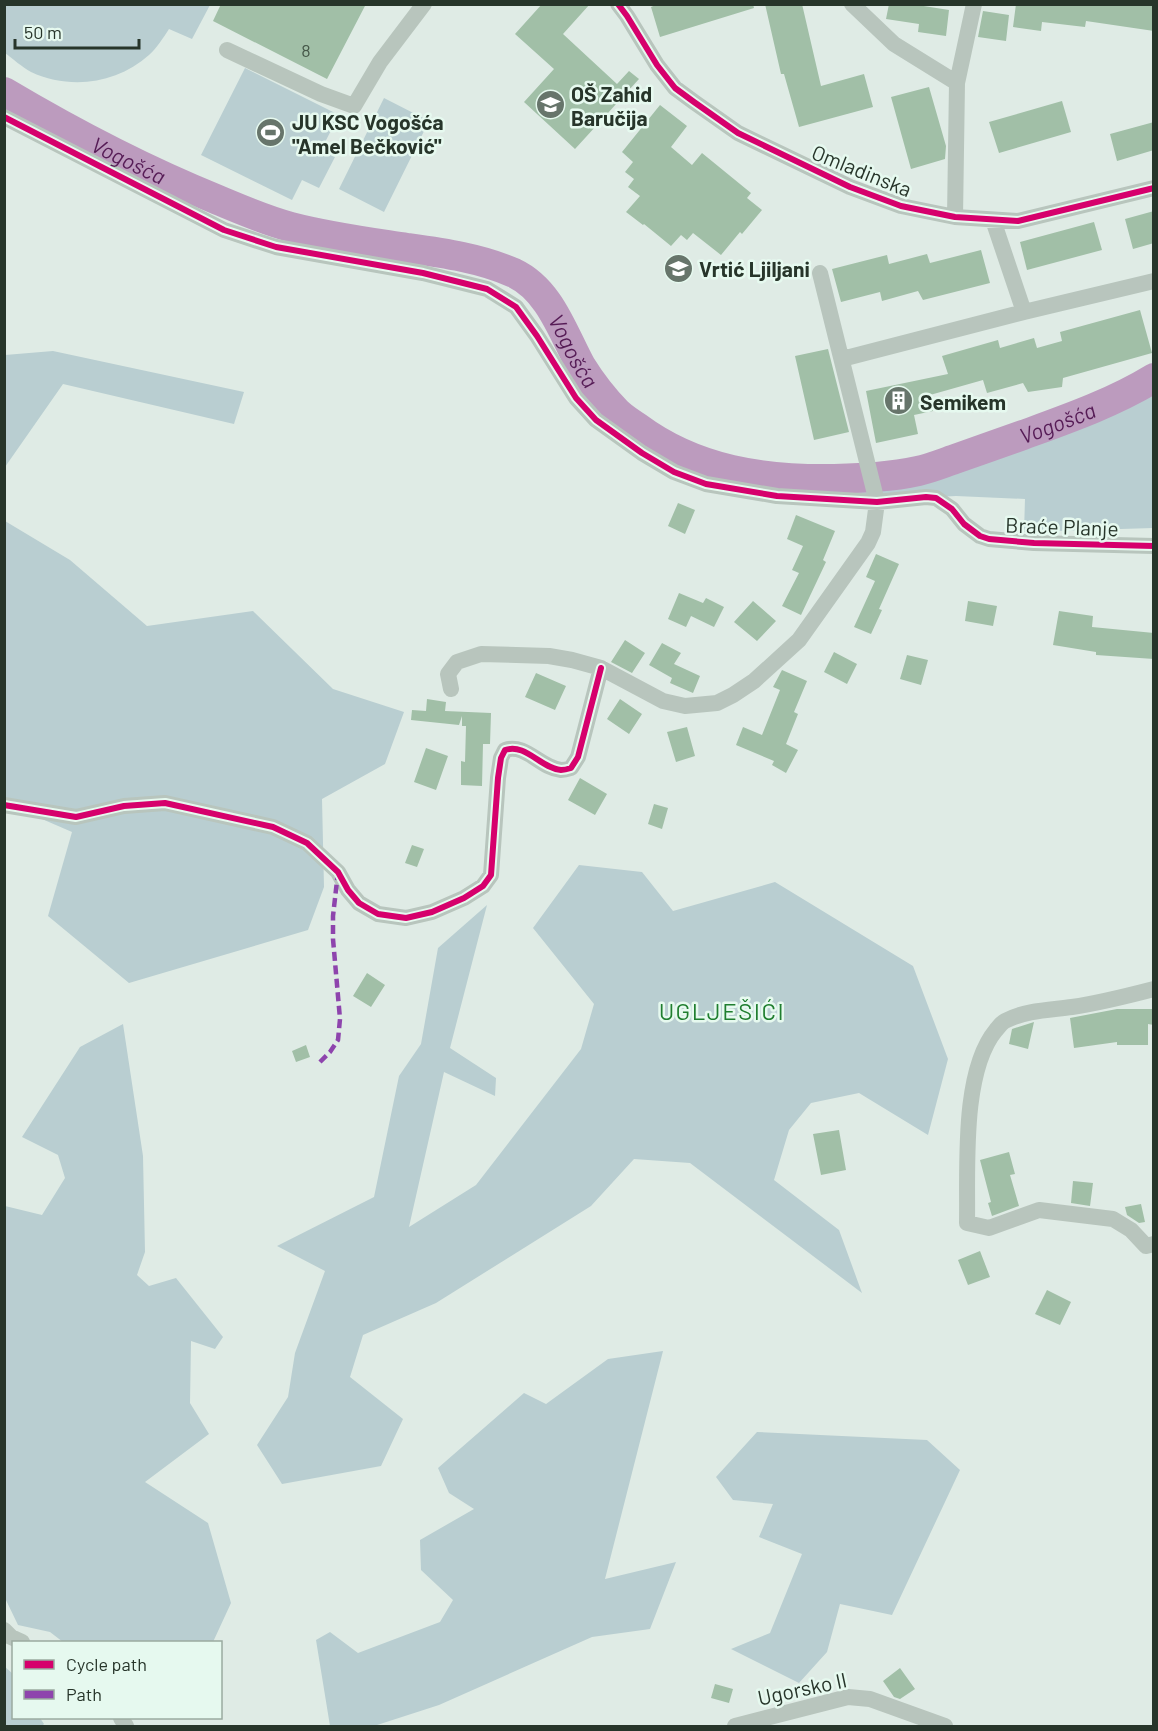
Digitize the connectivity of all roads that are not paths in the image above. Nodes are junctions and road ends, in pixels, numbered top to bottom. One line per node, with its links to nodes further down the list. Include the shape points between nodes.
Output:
1 (424, 4): 5 (street, via 354,106)
2 (618, 4): 9 (street, Omladinska, via 675,88 738,133 850,187 901,206)
3 (852, 4): 6 (street, via 894,44)
4 (974, 4): 6 (street)
5 (227, 50)
6 (957, 83): 9 (street)
7 (4, 117): 15 (street, Braće Planje, via 224,230 276,246 487,289 516,307 576,398 596,420 674,472 706,484 777,496)
8 (1154, 188): 10 (street, Omladinska, via 1018,221)
9 (955, 218): 10 (street, Omladinska)
10 (993, 220): 13 (street)
11 (820, 273): 14 (street)
12 (1154, 281): 13 (street)
13 (1024, 312): 14 (street)
14 (842, 358): 15 (street)
15 (875, 496): 16 (street, Braće Planje, via 936,498 964,524 989,539); 17 (street, via 873,532 868,543 799,640 733,695 717,703 685,706 663,701)
16 (1154, 546)
17 (601, 668): 18 (street, via 549,656 482,654 457,662 448,674); 19 (street, via 578,757 571,768 561,770 519,748 505,750 498,778 491,875 483,886 432,912 406,918 378,914 358,903 338,872 307,843 273,827 165,803 124,806 76,817)
18 (451, 689)
19 (4, 805)
20 (1154, 989): 21 (street, via 1032,1012 1004,1021 990,1037 974,1084 969,1114 967,1223 989,1228 1039,1210 1113,1219 1146,1246)
21 (1154, 1244)
22 (4, 1630): 23 (street)
23 (20, 1641)
24 (735, 1726): 25 (street, Ugorsko II, via 848,1697 870,1699)
25 (945, 1726)

